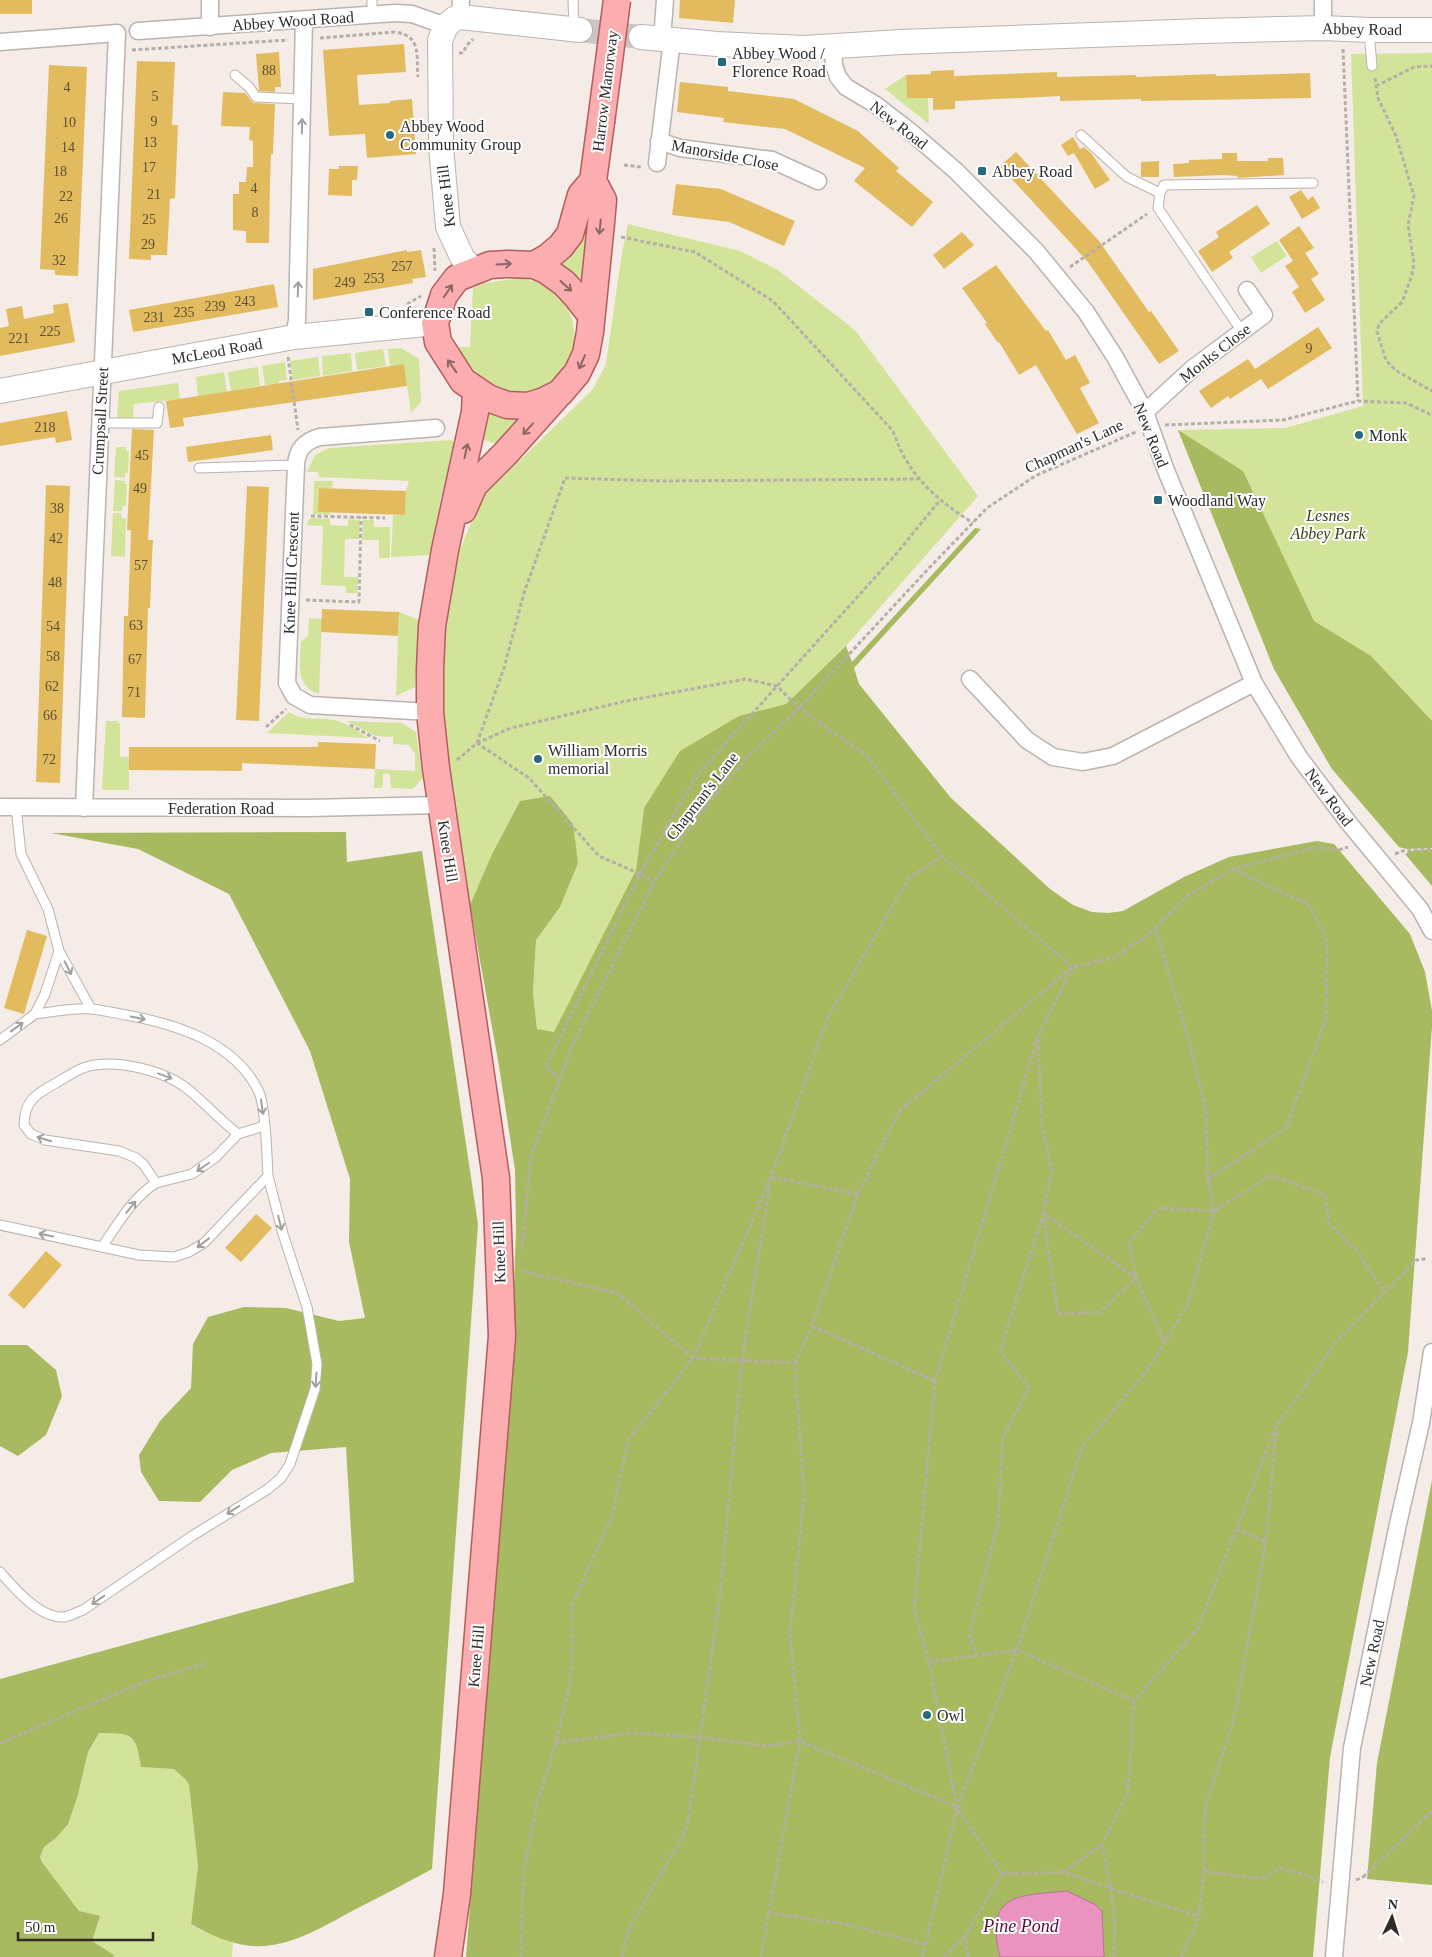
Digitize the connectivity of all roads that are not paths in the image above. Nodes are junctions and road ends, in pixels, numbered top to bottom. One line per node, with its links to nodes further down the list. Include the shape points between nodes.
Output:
1 (210, 0): 9 (street)
2 (573, 0): 11 (lane)
3 (617, 0): 25 (main road, Harrow Manorway, bridge)
4 (666, 0): 15 (street, Manorside Close)
5 (1323, 0): 10 (street)
6 (372, 8): 7 (street, Abbey Wood Road); 8 (street, Abbey Wood Road)
7 (455, 14): 11 (main road, Abbey Wood Road); 29 (main road, Knee Hill, via 442,33 440,137 448,227 463,259)
8 (304, 20): 9 (street, Abbey Wood Road); 20 (street)
9 (210, 27): 14 (street, Abbey Wood Road)
10 (1333, 28): 12 (main road, Abbey Road); 17 (main road, Abbey Road, via 910,41)
11 (577, 29)
12 (1369, 30): 13 (main road, Abbey Road); 18 (lane)
13 (1432, 30)
14 (138, 31)
15 (658, 39): 17 (main road, Abbey Road); 22 (street, Manorside Close)
16 (0, 42): 35 (street, Crumpsall Street, via 118,33)
17 (833, 47): 40 (street, New Road, via 834,66 846,87 876,105 956,171 1036,251 1091,320)
18 (1372, 62)
19 (235, 75): 20 (lane, via 249,86 256,97)
20 (302, 99): 34 (street, one-way to 20, via 297,320)
21 (1081, 135): 27 (lane, via 1128,177)
22 (659, 141): 23 (street, Manorside Close); 24 (street, Manorside Close, via 680,148 772,160)
23 (656, 163)
24 (818, 180)
25 (593, 181): 28 (main road, Harrow Manorway, via 580,195 570,234 561,246); 31 (main road, one-way to 31, via 603,200)
26 (1313, 183): 27 (lane, via 1164,185)
27 (1160, 193): 33 (lane, via 1158,208)
28 (534, 265): 29 (main road, one-way to 28, via 490,265); 31 (main road, one-way to 31, via 564,283)
29 (474, 270): 32 (main road, one-way to 29, via 444,295 457,278)
30 (1247, 290): 33 (street, Monks Close, via 1264,315)
31 (591, 315): 38 (main road, Knee Hill, one-way to 38, via 586,354 577,373)
32 (435, 323): 34 (main road, McLeod Road); 36 (main road, Knee Hill, one-way to 32, via 463,381 446,356 438,342)
33 (1242, 330): 40 (street, Monks Close, via 1193,368)
34 (290, 338): 35 (main road, McLeod Road)
35 (102, 372): 37 (main road, McLeod Road); 41 (street, Crumpsall Street)
36 (476, 390): 38 (main road, Knee Hill, via 507,405 521,406 544,401); 45 (main road, Knee Hill, one-way to 36, via 475,412)
37 (0, 391)
38 (560, 393): 45 (main road, Knee Hill, one-way to 45, via 474,485)
39 (159, 407): 41 (lane, via 157,424)
40 (1148, 419): 47 (street, New Road)
41 (99, 423): 51 (street, Crumpsall Street)
42 (436, 428): 43 (street, Knee Hill Crescent, via 320,437 305,444 296,457)
43 (296, 465): 44 (lane); 48 (street, Knee Hill Crescent, via 287,683 294,696 310,705)
44 (199, 468)
45 (445, 550): 48 (main road, Knee Hill, via 432,626)
46 (970, 679): 47 (street, via 1027,740 1053,757 1083,762 1112,756)
47 (1254, 683): 52 (street, New Road, via 1299,757 1420,909)
48 (430, 712): 49 (main road, Knee Hill)
49 (441, 805): 51 (street, Federation Road); 65 (main road, Knee Hill, via 496,1178 502,1336 457,1894)
50 (8, 807): 51 (street, Federation Road); 53 (lane, via 21,854 48,909)
51 (84, 808)
52 (1432, 930)
53 (59, 951): 54 (lane, one-way to 54); 55 (lane)
54 (91, 1008): 55 (lane); 57 (lane, one-way to 57, via 173,1026 199,1036 227,1053 246,1072 260,1094)
55 (35, 1014): 56 (lane, one-way to 55)
56 (0, 1040)
57 (264, 1126): 58 (lane); 59 (lane)
58 (238, 1134): 60 (lane, one-way to 60, via 216,1157 192,1174); 60 (lane, one-way to 58, via 136,1158 119,1151 45,1140 32,1134 24,1125 28,1104 41,1091 86,1067 131,1066 170,1077)
59 (268, 1176): 62 (lane, one-way to 62, via 204,1243 189,1252 174,1257 139,1255); 64 (lane, one-way to 64, via 307,1306 317,1364 315,1389 290,1464 281,1478 268,1490 83,1610 63,1617 32,1604)
60 (156, 1183): 62 (lane, one-way to 60, via 145,1189)
61 (0, 1224): 62 (lane, one-way to 61)
62 (102, 1247)
63 (1432, 1352): 66 (street, New Road, via 1421,1423 1352,1748)
64 (0, 1572)
65 (448, 1957)
66 (1334, 1957)

